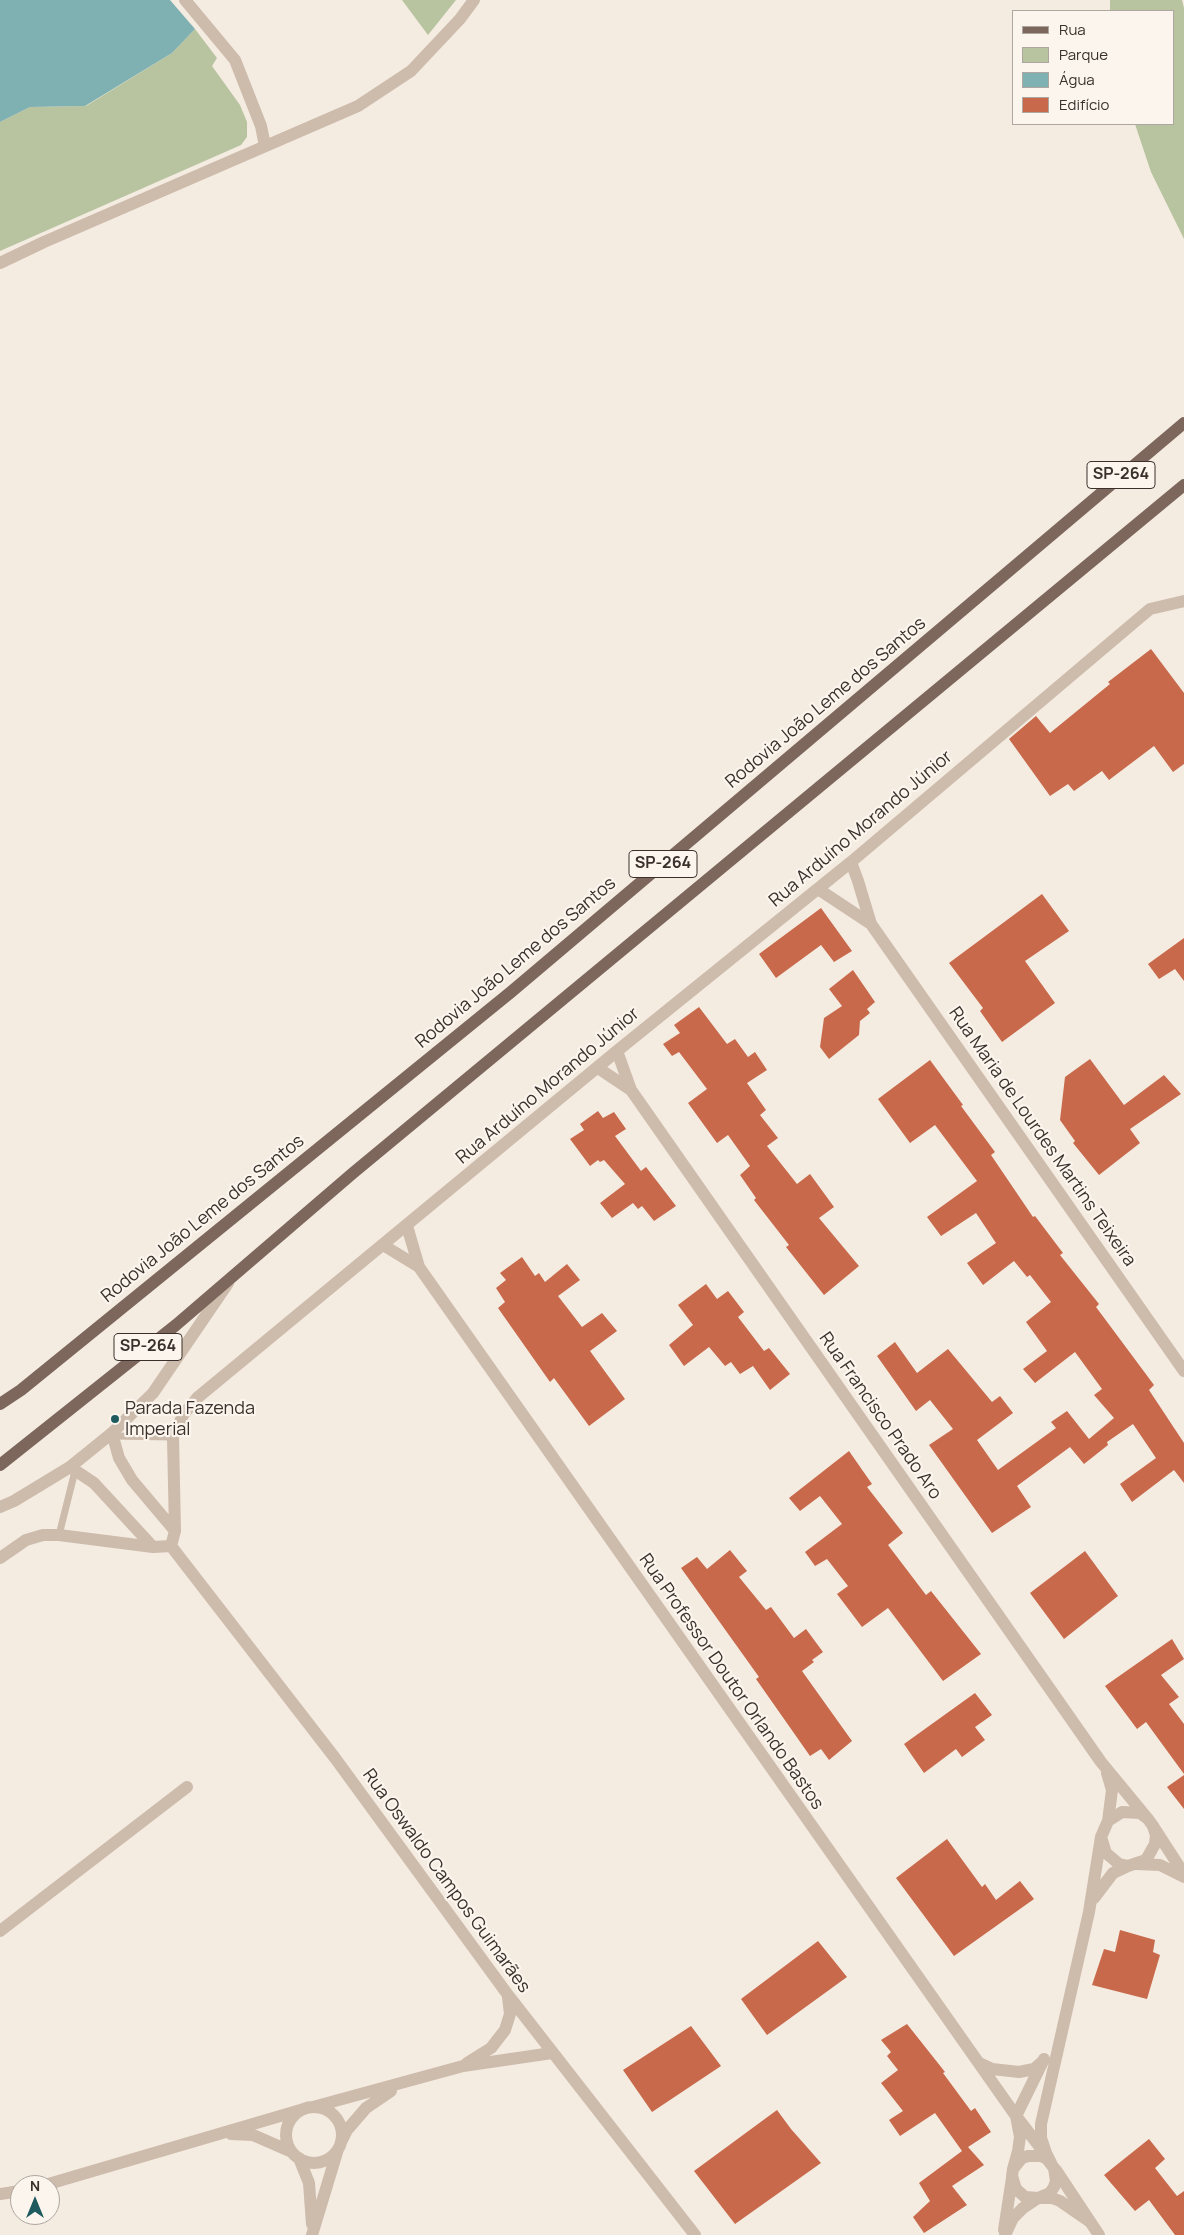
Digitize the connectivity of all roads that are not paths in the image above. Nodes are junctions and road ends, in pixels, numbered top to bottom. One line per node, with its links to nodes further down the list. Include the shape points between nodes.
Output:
1 (185, 0): 3 (street, via 235,60 261,126)
2 (474, 0): 3 (street, via 411,71 358,106)
3 (265, 146): 4 (street)
4 (0, 263)
5 (1184, 423): 19 (main road, Rodovia João Leme dos Santos / SP-264, via 511,992 22,1390)
6 (1184, 485): 17 (main road, SP-264)
7 (1184, 601): 8 (street, Rua Arduíno Morando Júnior, via 1150,609)
8 (851, 862): 9 (street, Rua Arduíno Morando Júnior); 10 (street, Rua Maria de Lourdes Martins Teixeira)
9 (818, 889): 10 (street, Rua Maria de Lourdes Martins Teixeira); 11 (street, Rua Arduíno Morando Júnior)
10 (871, 924): 18 (street, Rua Maria de Lourdes Martins Teixeira)
11 (617, 1051): 12 (street, Rua Arduíno Morando Júnior); 13 (street, Rua Francisco Prado Aro)
12 (598, 1068): 13 (street, Rua Francisco Prado Aro); 14 (street, Rua Arduíno Morando Júnior)
13 (631, 1090): 30 (street, Rua Francisco Prado Aro)
14 (407, 1226): 15 (street, Rua Arduíno Morando Júnior); 16 (street, Rua Professor Doutor Orlando Bastos)
15 (384, 1244): 16 (street, Rua Professor Doutor Orlando Bastos); 21 (street, Rua Arduíno Morando Júnior, via 197,1398 183,1415)
16 (419, 1267): 43 (street, Rua Professor Doutor Orlando Bastos)
17 (231, 1278): 20 (street, via 153,1393); 22 (main road, SP-264)
18 (1184, 1371)
19 (0, 1404)
20 (112, 1434): 21 (lane); 23 (street); 25 (street, via 119,1458 132,1480)
21 (173, 1437): 25 (street, Rua Arduíno Morando Júnior)
22 (0, 1465)
23 (72, 1469): 24 (street); 26 (lane); 28 (street, via 94,1483)
24 (0, 1507)
25 (175, 1530): 27 (street, Rua Arduíno Morando Júnior)
26 (60, 1535): 28 (street); 29 (street, via 26,1540)
27 (171, 1546): 28 (street); 39 (street, Rua Oswaldo Campos Guimarães, via 335,1758)
28 (153, 1547)
29 (0, 1558)
30 (1101, 1762): 32 (street, Rua Francisco Prado Aro, via 1112,1790); 33 (street, Rua Francisco Prado Aro)
31 (187, 1787): 38 (street)
32 (1108, 1821): 33 (street, via 1122,1812 1131,1811); 34 (street)
33 (1150, 1822): 35 (street, via 1156,1835 1155,1844 1146,1860); 36 (street, Rua Francisco Prado Aro)
34 (1101, 1837): 35 (street, via 1112,1860); 37 (street)
35 (1133, 1865): 36 (street, Rua Francisco Prado Aro, via 1160,1865); 37 (street, via 1116,1870 1105,1880)
36 (1184, 1876)
37 (1089, 1912): 40 (street)
38 (0, 1931)
39 (508, 1996): 41 (street, Rua Oswaldo Campos Guimarães); 44 (street, via 510,2014 505,2030 491,2048)
40 (1060, 2032): 42 (street); 51 (street, via 1041,2124 1041,2138)
41 (552, 2053): 44 (street); 57 (street, Rua Oswaldo Campos Guimarães)
42 (1044, 2060): 43 (street, via 1034,2069 1019,2072 992,2069); 47 (street)
43 (977, 2063): 47 (street, Rua Professor Doutor Orlando Bastos)
44 (463, 2066): 45 (street)
45 (404, 2084): 46 (street); 49 (street, via 366,2108 351,2125)
46 (308, 2108): 48 (street); 49 (street, via 321,2108 336,2118 340,2125); 50 (street, via 291,2120 287,2128 288,2145)
47 (1016, 2116): 51 (street, Rua Professor Doutor Orlando Bastos); 52 (street, Rua Professor Doutor Orlando Bastos, via 1020,2137)
48 (214, 2136): 50 (street, via 253,2135); 53 (street)
49 (340, 2146): 50 (street, via 324,2161 307,2162); 56 (street)
50 (296, 2155): 56 (street, via 309,2183)
51 (1050, 2162): 52 (street, via 1041,2156 1028,2156 1022,2158); 54 (street, via 1056,2181 1054,2187 1050,2193); 55 (street, Rua Professor Doutor Orlando Bastos)
52 (1013, 2172): 54 (street, via 1013,2183 1020,2194); 58 (street, Rua Professor Doutor Orlando Bastos)
53 (60, 2181)
54 (1038, 2198): 55 (street, Rua Professor Doutor Orlando Bastos, via 1060,2201); 58 (street, via 1013,2218)
55 (1089, 2221): 59 (street, Rua Professor Doutor Orlando Bastos)
56 (312, 2234)
57 (695, 2235)
58 (1004, 2235)
59 (1099, 2235)

